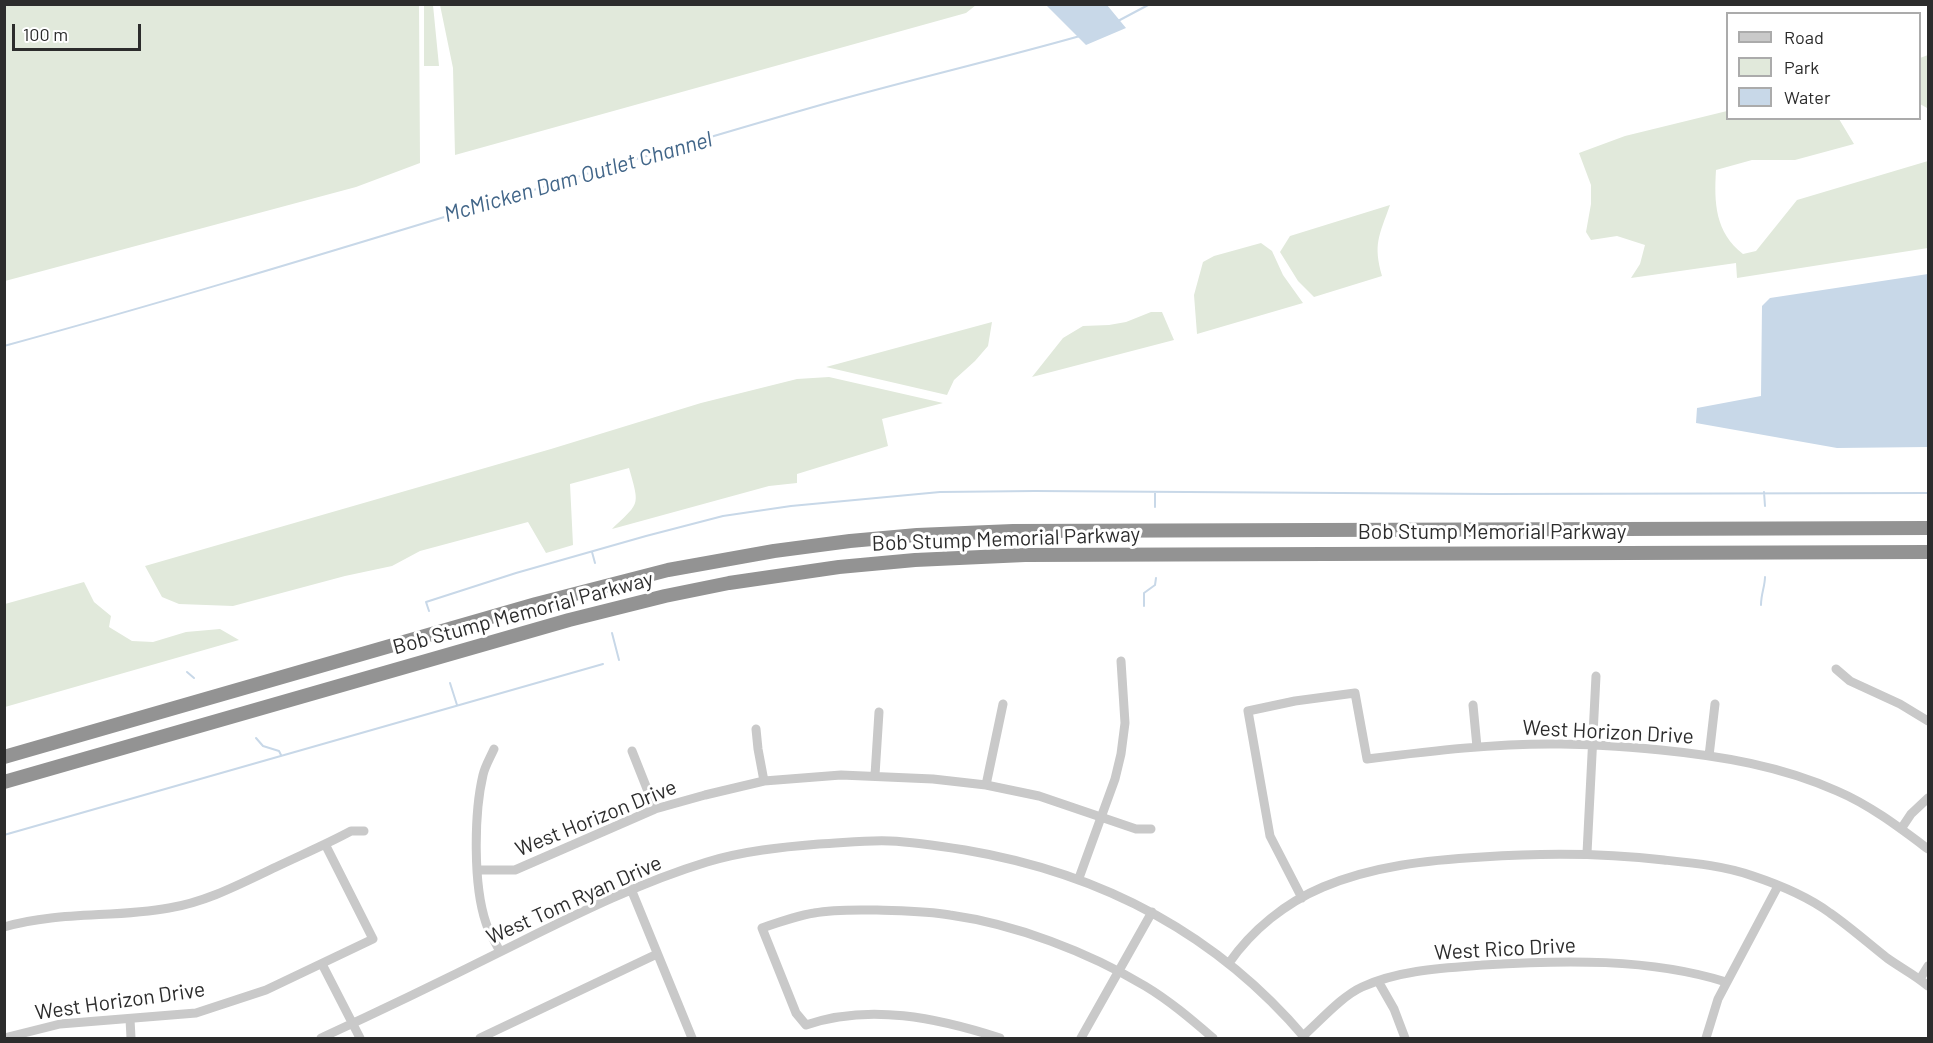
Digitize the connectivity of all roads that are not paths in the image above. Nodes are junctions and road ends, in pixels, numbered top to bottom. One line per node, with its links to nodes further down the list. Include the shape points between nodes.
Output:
1 (1929, 528): 16 (highway, Bob Stump Memorial Parkway, via 1022,530 831,544 677,568 590,589)
2 (1929, 552): 20 (highway, Bob Stump Memorial Parkway, via 1025,555 839,567 696,590 569,620)
3 (1121, 661): 24 (street, via 1125,723 1121,754)
4 (1836, 669): 10 (street, via 1850,681)
5 (1596, 676): 12 (street)
6 (1002, 704): 21 (street)
7 (1715, 704): 17 (street)
8 (1473, 705): 13 (street)
9 (879, 712): 18 (street)
10 (1929, 721)
11 (756, 729): 19 (street)
12 (1592, 745): 13 (street, West Horizon Drive); 17 (street, West Horizon Drive); 30 (street)
13 (1477, 747): 35 (street, West Horizon Drive, via 1366,759 1355,693 1248,711 1270,836)
14 (494, 749): 31 (street, via 478,800)
15 (632, 751): 23 (street)
16 (4, 756)
17 (1709, 756): 26 (street, West Horizon Drive, via 1795,774 1839,792)
18 (875, 775): 19 (street, West Horizon Drive); 21 (street, West Horizon Drive)
19 (764, 781): 23 (street, West Horizon Drive)
20 (4, 782)
21 (986, 785): 24 (street, West Horizon Drive, via 1039,796)
22 (1929, 798): 26 (street)
23 (655, 809): 31 (street, West Horizon Drive, via 515,870)
24 (1100, 816): 25 (street, West Horizon Drive, via 1136,830); 32 (street)
25 (1151, 829)
26 (1900, 829): 29 (street, West Horizon Drive)
27 (364, 831): 28 (street, via 351,831)
28 (325, 844): 37 (street, via 198,901 169,908 79,915); 41 (street, West Horizon Drive, via 373,939)
29 (1929, 849)
30 (1587, 853): 33 (street, via 1715,867); 35 (street, via 1425,861 1364,873)
31 (477, 870): 38 (street, via 486,924)
32 (1079, 878): 34 (street, West Tom Ryan Drive, via 981,853 889,841 754,851 708,862); 36 (street, West Tom Ryan Drive)
33 (1778, 886): 44 (street, via 1829,912); 46 (street)
34 (631, 889): 38 (street, West Tom Ryan Drive); 39 (street)
35 (1302, 898): 40 (street, via 1276,914 1243,943)
36 (1152, 912): 40 (street, West Tom Ryan Drive); 43 (street)
37 (4, 927)
38 (500, 952): 49 (street, West Tom Ryan Drive)
39 (657, 954): 55 (street); 56 (street)
40 (1229, 963): 50 (street, West Tom Ryan Drive)
41 (322, 964): 48 (street, West Horizon Drive, via 266,990 196,1013); 49 (street)
42 (1929, 966): 44 (street)
43 (1118, 972): 57 (street, via 1004,926 950,915 848,910 814,913 762,928 796,1012 806,1025 828,1018 868,1014 904,1016); 58 (street); 59 (street, via 1176,1007)
44 (1920, 979): 47 (street)
45 (1378, 981): 46 (street, West Rico Drive, via 1435,969 1542,962 1640,966 1697,973); 50 (street, West Rico Drive, via 1361,987); 60 (street)
46 (1726, 982): 61 (street)
47 (1929, 986)
48 (130, 1019): 51 (street, West Horizon Drive, via 60,1024); 52 (street)
49 (352, 1024): 53 (street, West Tom Ryan Drive); 54 (street)
50 (1304, 1037)
51 (4, 1038)
52 (131, 1038)
53 (321, 1038)
54 (360, 1038)
55 (480, 1038)
56 (692, 1038)
57 (1000, 1038)
58 (1081, 1038)
59 (1214, 1038)
60 (1405, 1038)
61 (1706, 1038)

